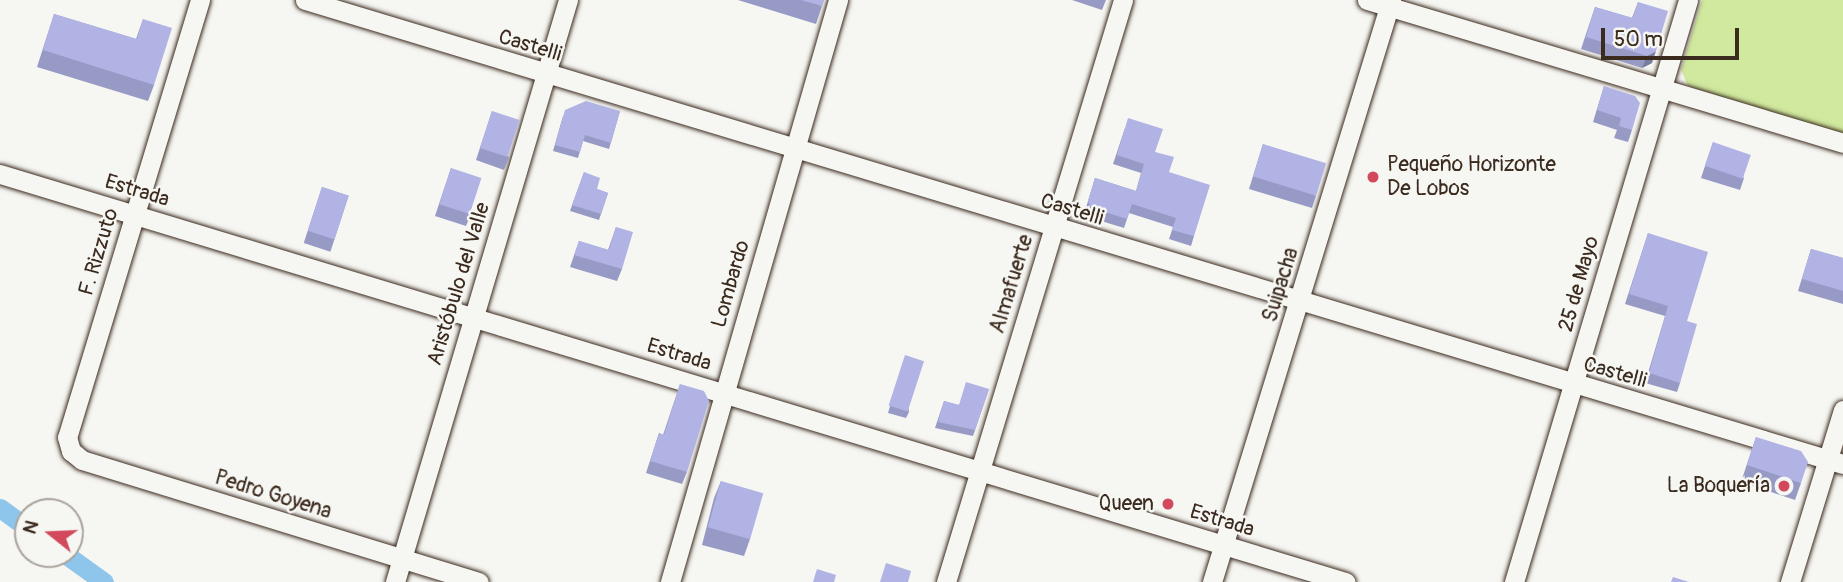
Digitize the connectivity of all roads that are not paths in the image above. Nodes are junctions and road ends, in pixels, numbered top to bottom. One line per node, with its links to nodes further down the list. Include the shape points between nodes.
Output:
1 (200, 0): 14 (street, F. Rizzuto)
2 (304, 0): 9 (street, Castelli)
3 (568, 0): 9 (street, Aristóbulo del Valle)
4 (838, 0): 12 (street, Lombardo)
5 (1123, 0): 15 (street, Almafuerte)
6 (1367, 0): 8 (street)
7 (1688, 0): 10 (street, 25 de Mayo)
8 (1390, 3): 10 (street); 16 (street, Suipacha)
9 (545, 75): 12 (street, Castelli); 17 (street, Aristóbulo del Valle)
10 (1662, 88): 11 (street); 18 (street, 25 de Mayo)
11 (1843, 143)
12 (794, 150): 15 (street, Castelli); 19 (street, Lombardo)
13 (0, 174): 14 (street, Estrada)
14 (134, 213): 17 (street, Estrada); 21 (street, F. Rizzuto)
15 (1053, 228): 16 (street, Castelli); 23 (street, Almafuerte)
16 (1299, 303): 18 (street, Castelli); 24 (street, Suipacha)
17 (472, 317): 19 (street, Estrada); 25 (street, Aristóbulo del Valle)
18 (1573, 384): 22 (street, Castelli); 32 (street, 25 de Mayo)
19 (723, 392): 23 (street, Estrada); 28 (street, Lombardo)
20 (1843, 410): 22 (street)
21 (67, 437): 25 (street, Pedro Goyena, via 71,451 82,460)
22 (1836, 462): 33 (street)
23 (979, 470): 24 (street, Estrada); 29 (street, Almafuerte)
24 (1223, 545): 30 (street, Suipacha); 31 (street, Estrada)
25 (402, 559): 26 (street, Aristóbulo del Valle); 27 (street, Pedro Goyena)
26 (395, 582)
27 (479, 582)
28 (670, 582)
29 (946, 582)
30 (1212, 582)
31 (1345, 582)
32 (1514, 582)
33 (1790, 582)

